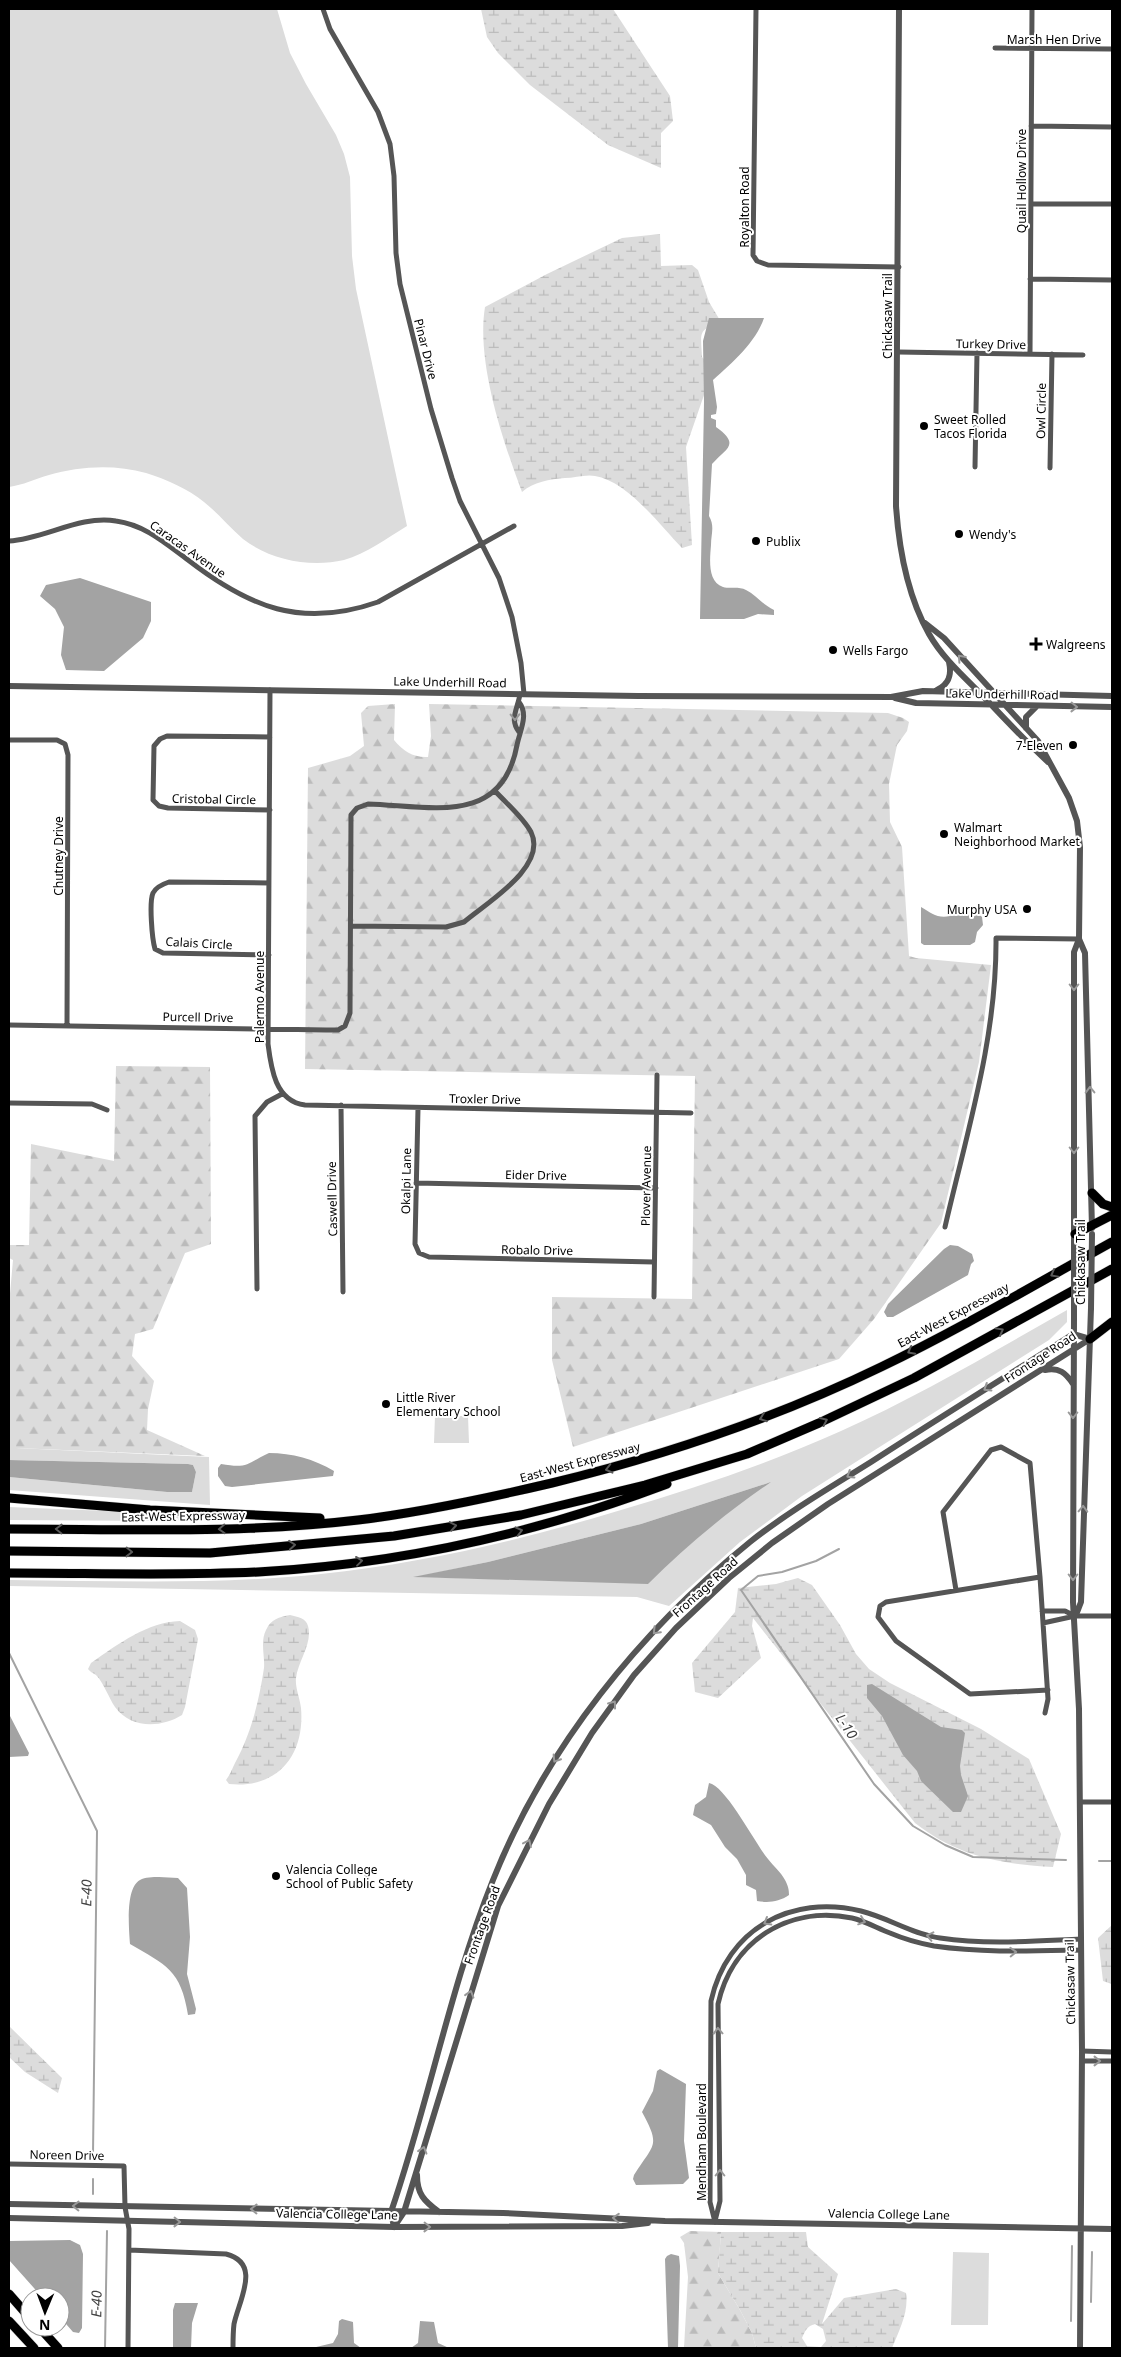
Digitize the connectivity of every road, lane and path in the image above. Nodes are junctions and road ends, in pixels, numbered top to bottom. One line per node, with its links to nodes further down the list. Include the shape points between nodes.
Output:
1 (323, 9): 24 (street, Pinar Drive, via 330,30 378,112 390,144 400,284 452,478 460,501)
2 (756, 9): 12 (street, Royalton Road, via 753,255 757,261 768,265)
3 (899, 9): 12 (street, Chickasaw Trail)
4 (1032, 9): 6 (street, Quail Hollow Drive)
5 (995, 48): 6 (street, Marsh Hen Drive)
6 (1032, 48): 7 (street, Marsh Hen Drive); 8 (street, Quail Hollow Drive)
7 (1112, 49)
8 (1031, 126): 9 (street); 10 (street, Quail Hollow Drive)
9 (1112, 127)
10 (1031, 204): 11 (street); 13 (street, Quail Hollow Drive)
11 (1112, 204)
12 (899, 266): 15 (street, Chickasaw Trail)
13 (1030, 279): 14 (street); 17 (street, Quail Hollow Drive)
14 (1112, 280)
15 (898, 352): 16 (street, Turkey Drive); 25 (street, Chickasaw Trail, via 898,532 906,577)
16 (976, 353): 17 (street, Turkey Drive); 20 (street)
17 (1030, 354): 18 (street, Turkey Drive)
18 (1052, 354): 19 (street, Turkey Drive); 21 (street, Owl Circle)
19 (1083, 355)
20 (975, 467)
21 (1050, 468)
22 (514, 526): 24 (street, Caracas Avenue)
23 (9, 541): 24 (street, Caracas Avenue, via 92,521 116,521 149,531 220,584 258,603 292,613 329,613 378,602)
24 (483, 544): 32 (street, Pinar Drive, via 512,617 521,663)
25 (923, 621): 26 (street, Chickasaw Trail); 31 (street, Chickasaw Trail, one-way to 25, via 944,638)
26 (948, 661): 29 (street, via 950,678 945,686); 30 (street, Chickasaw Trail)
27 (9, 686): 28 (street, Lake Underhill Road)
28 (270, 690): 32 (street, Lake Underhill Road); 42 (street, Palermo Avenue)
29 (934, 692): 30 (street, Lake Underhill Road); 34 (street, Lake Underhill Road)
30 (979, 693): 31 (street, Lake Underhill Road); 36 (street, Chickasaw Trail)
31 (994, 693): 33 (street, Lake Underhill Road); 37 (street, Chickasaw Trail)
32 (522, 694): 34 (street, Lake Underhill Road); 35 (street, Pinar Drive)
33 (1112, 696)
34 (891, 697): 36 (street, Lake Underhill Road, via 916,703)
35 (519, 702): 41 (street, via 524,708 523,726); 41 (street, one-way to 41, via 514,708 515,727)
36 (990, 705): 37 (street, Lake Underhill Road); 44 (street, Chickasaw Trail)
37 (1005, 705): 38 (street, Lake Underhill Road); 40 (street, Chickasaw Trail)
38 (1037, 706): 39 (street, Lake Underhill Road, one-way to 39); 40 (street, via 1026,717)
39 (1112, 707)
40 (1026, 728): 44 (street, Chickasaw Trail, via 1038,741)
41 (519, 732): 45 (street, via 509,771)
42 (270, 736): 46 (street, Palermo Avenue); 46 (street, Cristobal Circle, via 167,736 154,746 154,800 159,806)
43 (9, 740): 52 (street, Chutney Drive, via 57,740 65,744 68,756)
44 (1048, 762): 49 (street, Chickasaw Trail, via 1069,798 1078,829)
45 (495, 791): 48 (street, Purcell Drive, via 474,804 460,807 368,804 353,811 350,819); 48 (street, via 531,832 532,854 523,872 464,922 455,925)
46 (270, 810): 47 (street, Palermo Avenue)
47 (269, 883): 50 (street, Palermo Avenue); 50 (street, Calais Circle, via 164,884 153,894 152,941 155,949 163,953)
48 (351, 926): 53 (street, Purcell Drive, via 350,1013 345,1026 338,1030)
49 (1079, 939): 64 (street, Chickasaw Trail, one-way to 49, via 1085,953); 67 (street, via 996,938 994,999 983,1064); 69 (street, Chickasaw Trail, one-way to 69, via 1074,952)
50 (268, 955): 53 (street, Palermo Avenue)
51 (9, 1025): 52 (street, Purcell Drive)
52 (67, 1026): 53 (street, Purcell Drive)
53 (268, 1028): 55 (street, Palermo Avenue, via 270,1058)
54 (657, 1075): 60 (street, Plover Avenue)
55 (282, 1094): 57 (street, Troxler Drive, via 298,1104); 74 (street, via 268,1102 255,1116)
56 (9, 1103): 59 (street, via 92,1104)
57 (341, 1105): 58 (street, Troxler Drive); 75 (street, Caswell Drive)
58 (418, 1108): 60 (street, Troxler Drive); 62 (street, Okalpi Lane)
59 (106, 1110)
60 (657, 1112): 61 (street, Troxler Drive); 63 (street, Plover Avenue)
61 (691, 1113)
62 (416, 1183): 63 (street, Eider Drive); 71 (street, Okalpi Lane, via 415,1244)
63 (656, 1188): 72 (street, Plover Avenue)
64 (1092, 1193): 65 (highway, via 1103,1204); 68 (street, Chickasaw Trail)
65 (1112, 1207)
66 (1112, 1215): 68 (highway)
67 (945, 1227)
68 (1092, 1230): 69 (highway); 79 (street, Chickasaw Trail, bridge)
69 (1075, 1234): 78 (street, Chickasaw Trail, bridge)
70 (1112, 1242): 85 (highway, East-West Expressway, one-way to 85, via 882,1367 790,1408 623,1465 469,1503)
71 (419, 1253): 72 (street, Robalo Drive, via 429,1257)
72 (654, 1262): 76 (street, Plover Avenue)
73 (1112, 1269): 83 (highway, one-way to 73, via 914,1378)
74 (257, 1289)
75 (343, 1292)
76 (654, 1297)
77 (1112, 1322): 79 (highway)
78 (1073, 1334): 79 (street, Frontage Road); 80 (street, Chickasaw Trail); 111 (street, Frontage Road, one-way to 111, via 821,1493 752,1541 681,1605 605,1688 534,1794 494,1879 460,1974)
79 (1090, 1339): 80 (street, Frontage Road); 94 (street, Chickasaw Trail, one-way to 79, via 1081,1602)
80 (1074, 1348): 81 (street, Frontage Road); 82 (street, Chickasaw Trail)
81 (1041, 1370): 82 (street, via 1051,1368 1063,1372); 108 (street, Frontage Road, one-way to 81, via 498,1906 549,1804 592,1733 634,1675 676,1628 772,1543 828,1504)
82 (1073, 1385): 94 (street, Chickasaw Trail, one-way to 94)
83 (747, 1454): 88 (highway, one-way to 83, via 210,1553 394,1536 521,1515 645,1485); 90 (highway, one-way to 83, via 258,1572 400,1556 520,1531 626,1499)
84 (9, 1498): 85 (highway, via 150,1510)
85 (358, 1520): 86 (highway, East-West Expressway, one-way to 86, via 189,1531)
86 (9, 1529)
87 (9, 1551): 88 (highway)
88 (81, 1552): 89 (highway)
89 (9, 1555)
90 (9, 1573)
91 (1040, 1577): 92 (street); 92 (street, via 1030,1463 998,1447 988,1454 943,1512); 93 (street)
92 (956, 1590): 97 (street, via 886,1602 879,1608 878,1616 896,1641 970,1694)
93 (1042, 1611): 94 (street, via 1065,1611); 96 (street)
94 (1075, 1616): 95 (street); 96 (street); 99 (street, Chickasaw Trail)
95 (1112, 1616)
96 (1043, 1623): 97 (street)
97 (1048, 1690): 98 (street)
98 (1045, 1713)
99 (1080, 1802): 100 (street); 101 (street, Chickasaw Trail)
100 (1112, 1802)
101 (1081, 1939): 102 (street, Chickasaw Trail); 117 (street, Mendham Boulevard, one-way to 117, via 1002,1942 949,1939 915,1932 865,1912 819,1907 786,1913 752,1932 729,1959 711,2001 710,2202)
102 (1081, 1950): 103 (street, Chickasaw Trail); 117 (street, Mendham Boulevard, one-way to 102, via 720,2201 718,2004 733,1962 772,1929 797,1917 832,1916 861,1920 904,1939 939,1946 1003,1952)
103 (1082, 2052): 104 (street); 105 (street, Chickasaw Trail)
104 (1112, 2052)
105 (1082, 2061): 106 (street, one-way to 106); 119 (street, Chickasaw Trail)
106 (1112, 2061)
107 (9, 2164): 110 (street, Noreen Drive, via 124,2166)
108 (417, 2169): 112 (street, Frontage Road); 113 (street, via 421,2198)
109 (9, 2204): 110 (street, Valencia College Lane, one-way to 109)
110 (125, 2207): 111 (street, Valencia College Lane, one-way to 110); 115 (street)
111 (390, 2212): 112 (street, Valencia College Lane); 118 (street)
112 (404, 2212): 113 (street, Valencia College Lane); 118 (street, Frontage Road)
113 (439, 2212): 116 (street, Valencia College Lane, one-way to 113)
114 (9, 2218): 115 (street, Valencia College Lane)
115 (128, 2220): 118 (street, Valencia College Lane, one-way to 118); 121 (street)
116 (664, 2221): 117 (street, Valencia College Lane); 118 (street, Valencia College Lane, one-way to 116, via 622,2226)
117 (715, 2222): 119 (street, Valencia College Lane)
118 (394, 2227)
119 (1081, 2229): 120 (street, Valencia College Lane); 130 (street, Chickasaw Trail)
120 (1112, 2229)
121 (129, 2250): 128 (street); 129 (street, via 237,2257 245,2267 246,2278 234,2325)
122 (9, 2294): 123 (highway)
123 (20, 2307)
124 (9, 2320): 126 (highway)
125 (48, 2337): 127 (highway)
126 (34, 2348)
127 (58, 2348)
128 (128, 2348)
129 (233, 2348)
130 (1080, 2348)

